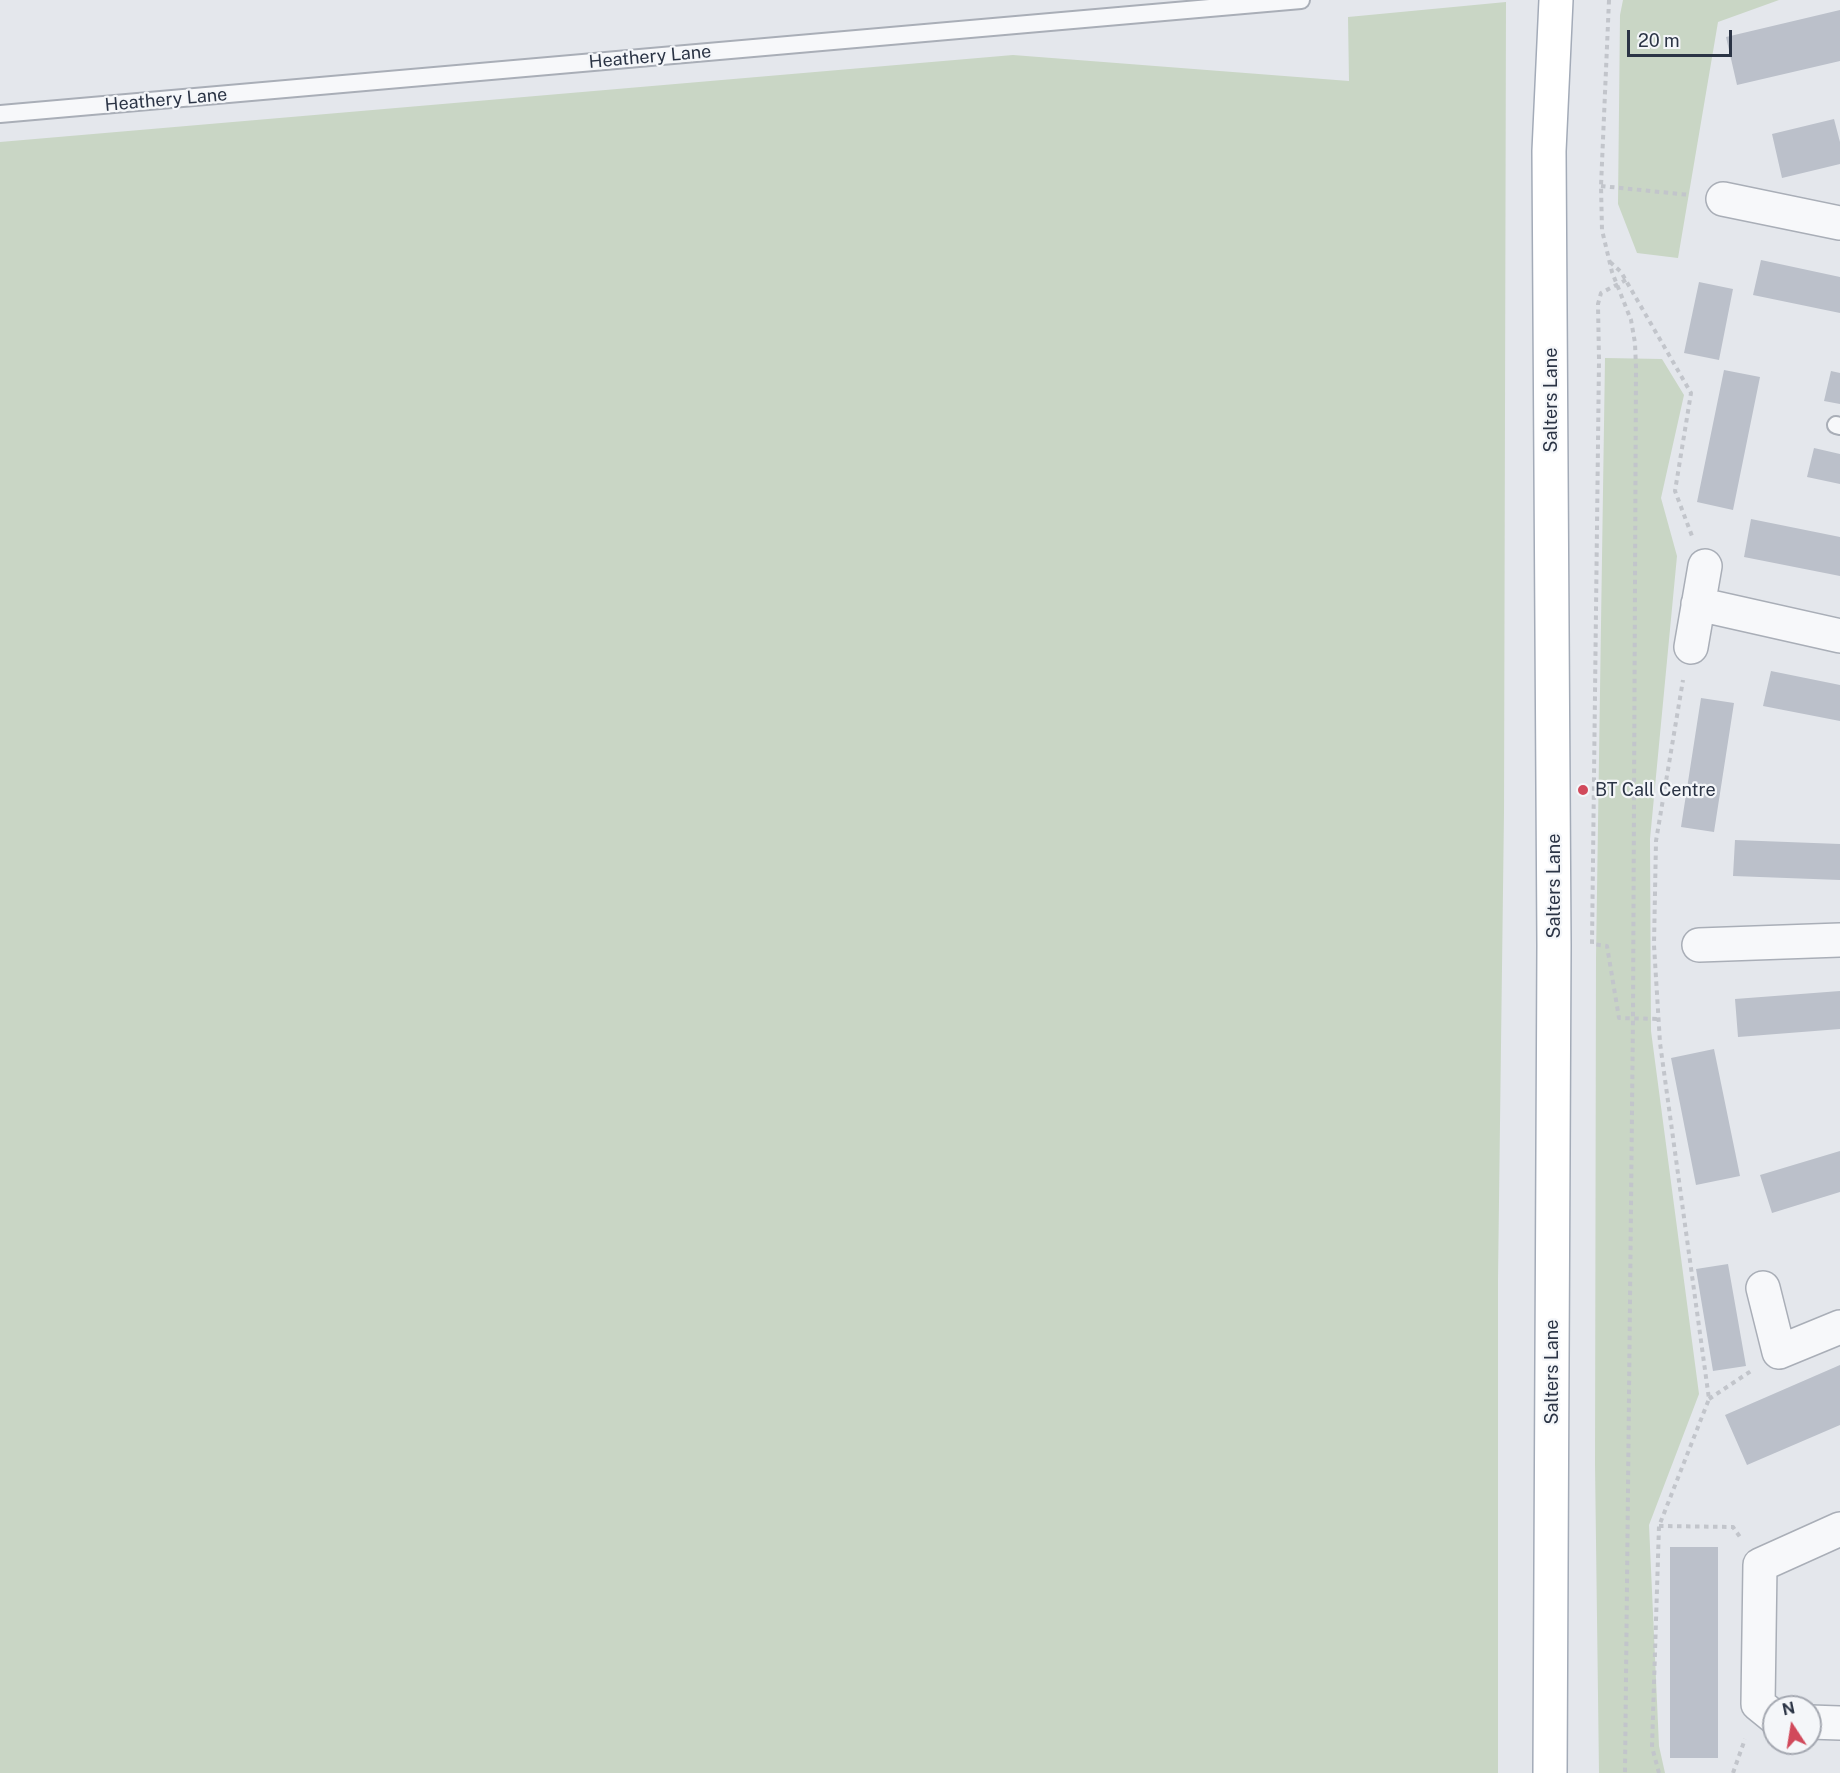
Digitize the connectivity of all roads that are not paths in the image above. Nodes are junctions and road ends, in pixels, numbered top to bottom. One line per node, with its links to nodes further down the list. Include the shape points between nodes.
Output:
1 (1300, 0): 3 (lane, Heathery Lane)
2 (1556, 0): 18 (main road, Salters Lane, via 1549,151 1554,945)
3 (0, 114)
4 (1724, 199): 5 (street)
5 (1840, 223)
6 (1705, 566): 7 (street)
7 (1698, 604): 8 (street); 9 (street)
8 (1840, 636)
9 (1691, 647)
10 (1840, 940): 11 (street)
11 (1699, 945)
12 (1763, 1288): 13 (street, via 1779,1352)
13 (1840, 1327)
14 (1840, 1529): 15 (street, via 1760,1565 1758,1704)
15 (1762, 1707)
16 (1822, 1722): 17 (street)
17 (1840, 1723)
18 (1550, 1773)

